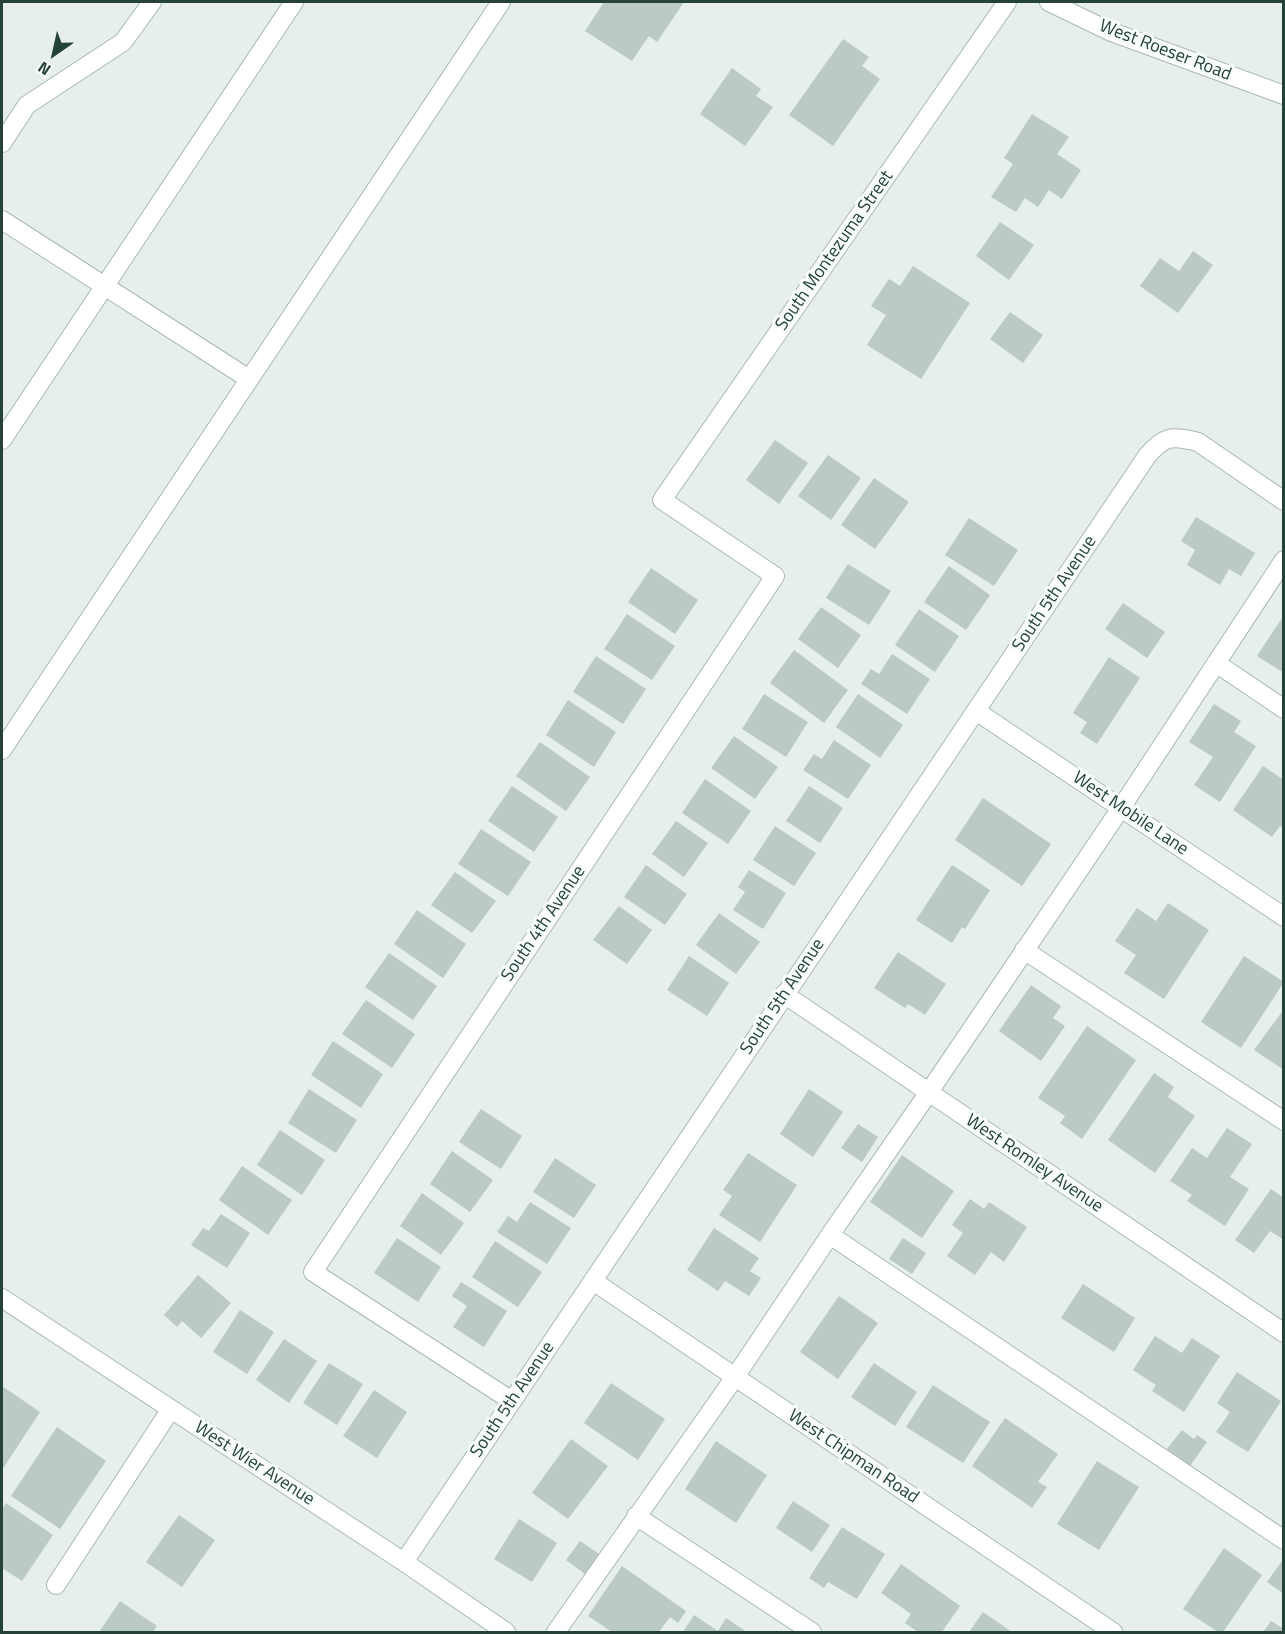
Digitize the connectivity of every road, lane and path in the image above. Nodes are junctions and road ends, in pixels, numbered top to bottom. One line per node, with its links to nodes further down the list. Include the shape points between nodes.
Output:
1 (152, 2): 7 (street, via 123,42 27,105)
2 (294, 2): 9 (street)
3 (501, 2): 10 (street)
4 (1007, 2): 14 (street, South Montezuma Street, via 662,500)
5 (1049, 2): 6 (street, West Roeser Road, via 1109,31)
6 (1284, 95)
7 (2, 143)
8 (2, 220): 9 (street)
9 (105, 286): 10 (street); 11 (street)
10 (249, 379): 18 (street)
11 (2, 440)
12 (1284, 501): 17 (street, South 5th Avenue, via 1198,442 1169,438 1158,444)
13 (1284, 560): 15 (street)
14 (775, 576): 30 (street, South 4th Avenue, via 313,1272)
15 (1216, 663): 16 (street); 19 (street)
16 (1284, 709)
17 (976, 711): 19 (street, West Mobile Lane); 22 (street, South 5th Avenue)
18 (2, 750)
19 (1121, 808): 20 (street, West Mobile Lane); 21 (street)
20 (1284, 917)
21 (1024, 951): 23 (street); 24 (street)
22 (784, 994): 23 (street, West Romley Avenue); 26 (street, South 5th Avenue)
23 (929, 1092): 25 (street); 28 (street, West Romley Avenue)
24 (1284, 1121)
25 (830, 1235): 29 (street); 33 (street)
26 (593, 1281): 29 (street, West Chipman Road); 30 (street, South 5th Avenue)
27 (2, 1298): 31 (street, West Wier Avenue)
28 (1284, 1333)
29 (735, 1377): 32 (street); 39 (street, West Chipman Road)
30 (512, 1401): 34 (street, South 5th Avenue)
31 (171, 1409): 34 (street, West Wier Avenue); 35 (street)
32 (636, 1515): 37 (street); 38 (street)
33 (1284, 1540)
34 (404, 1562): 36 (street, West Wier Avenue)
35 (56, 1585)
36 (506, 1632)
37 (556, 1632)
38 (812, 1632)
39 (1113, 1632)

